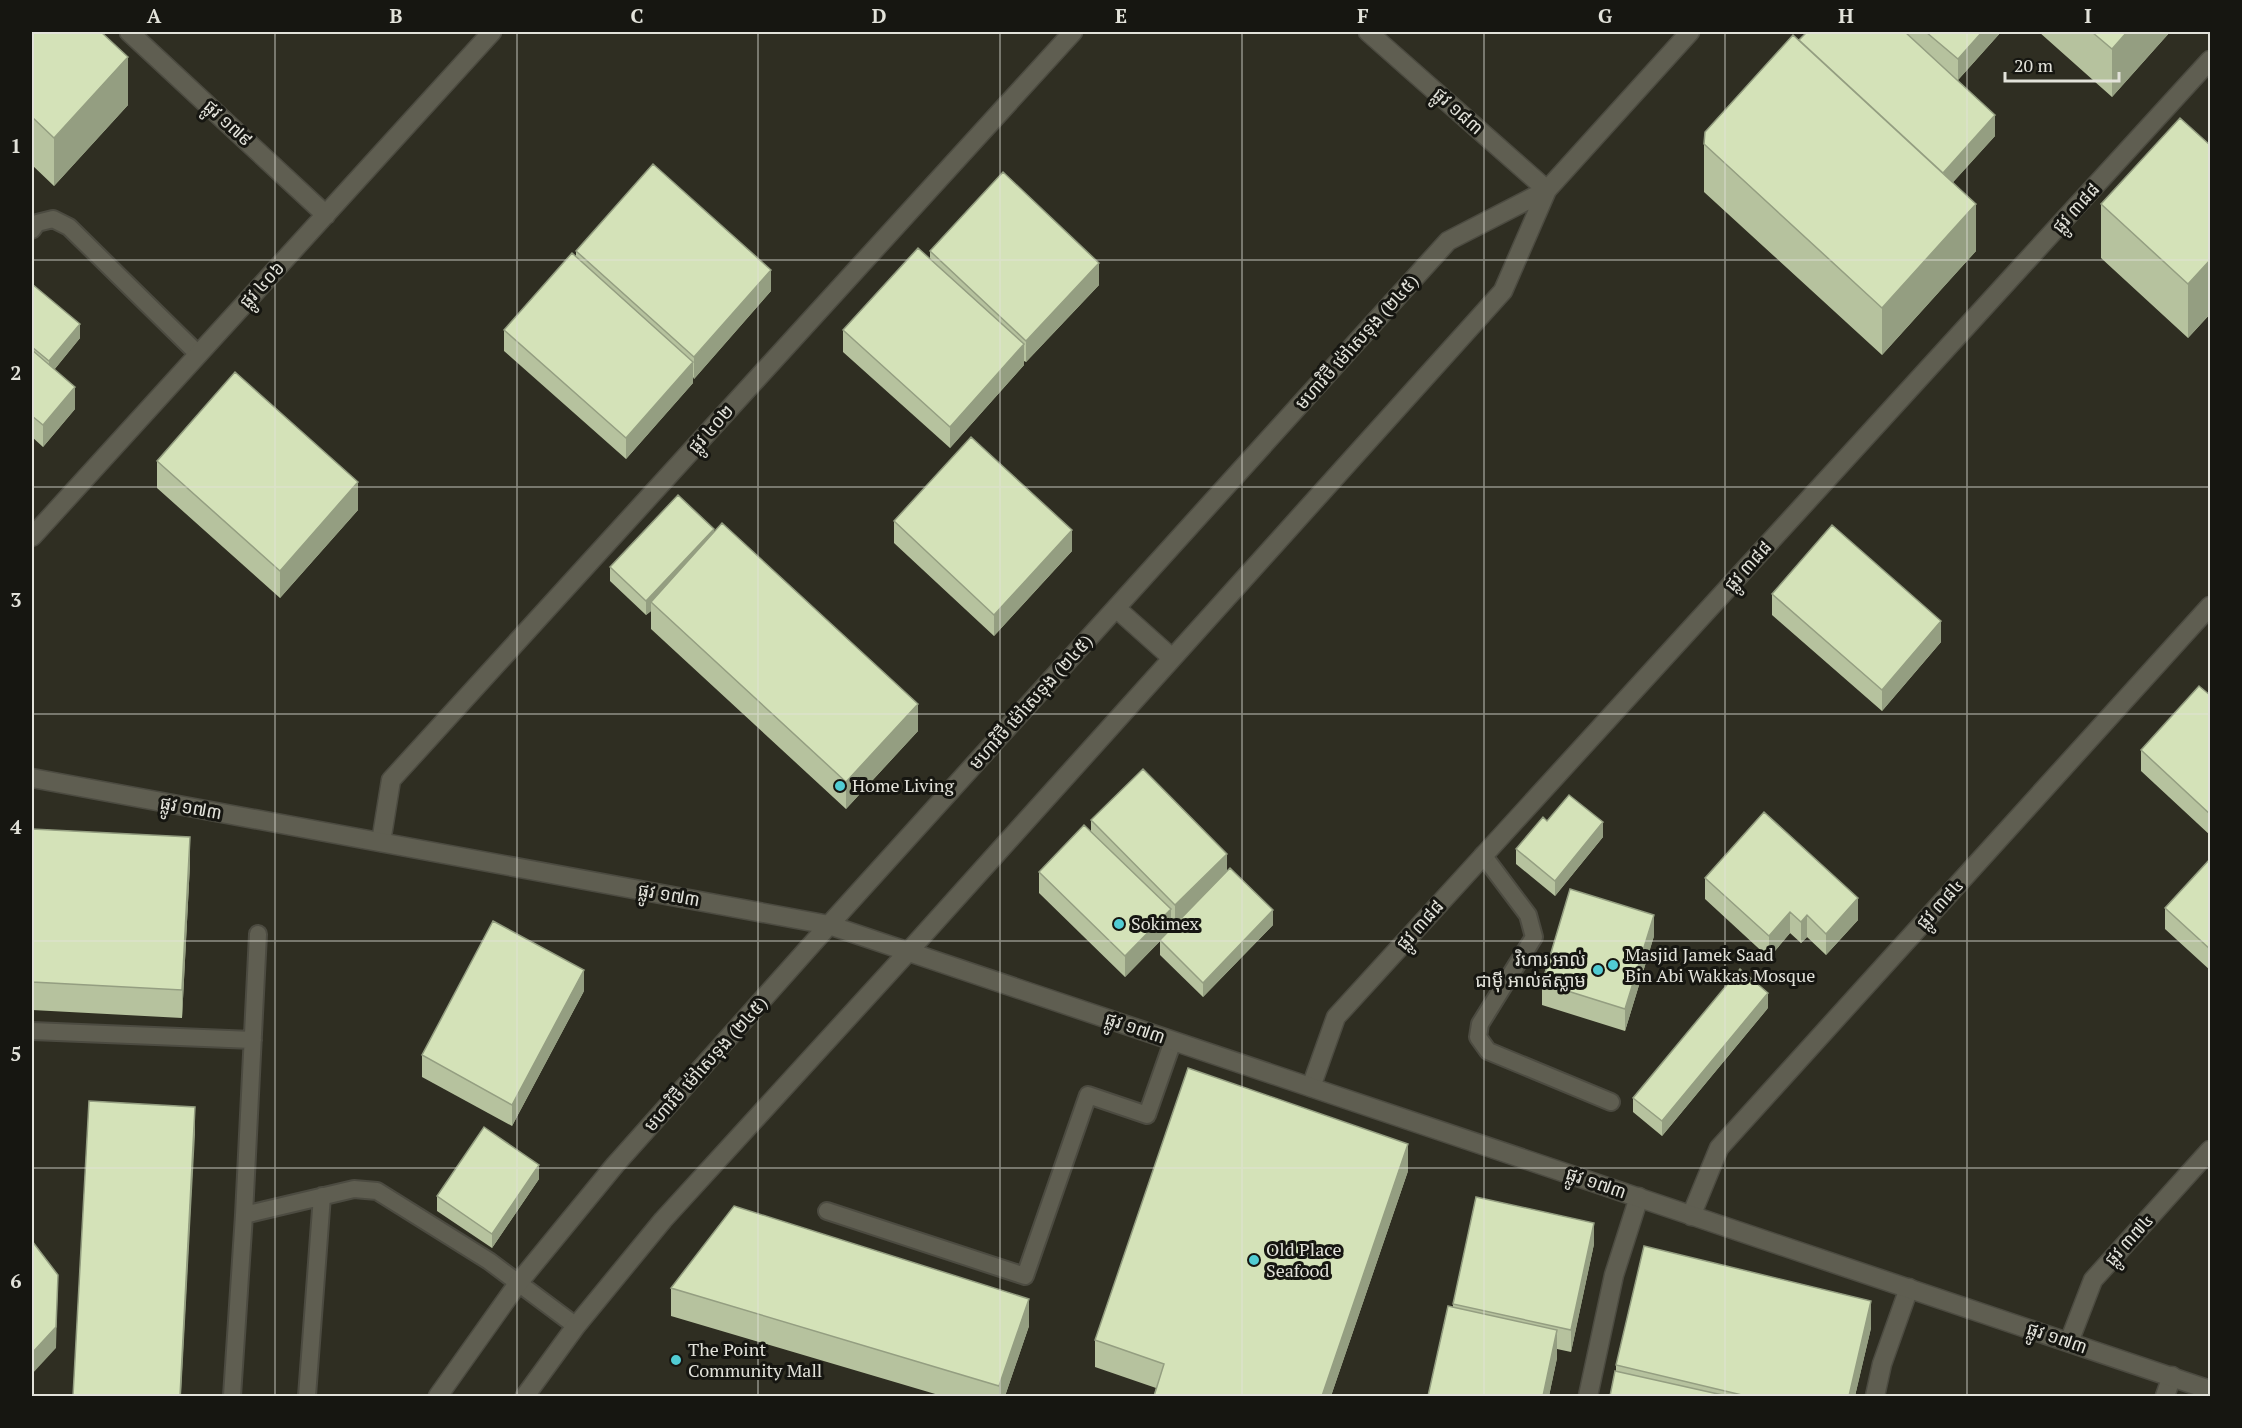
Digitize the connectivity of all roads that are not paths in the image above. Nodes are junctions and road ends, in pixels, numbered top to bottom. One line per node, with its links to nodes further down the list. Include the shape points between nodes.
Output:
1 (129, 32): 8 (street, ផ្លូវ ១៧៩)
2 (492, 32): 8 (street, ផ្លូវ ៤០៦)
3 (1073, 32): 16 (street, ផ្លូវ ៤០២, via 391,780)
4 (1368, 32): 7 (street, ផ្លូវ ១៨៣)
5 (1690, 32): 7 (street, មហាវិថី ម៉ៅសេទុង (២៤៥))
6 (2211, 60): 17 (street, ផ្លូវ ៣៨៨)
7 (1547, 190): 13 (street, មហាវិថី ម៉ៅសេទុង (២៤៥), via 1448,241); 14 (street, មហាវិថី ម៉ៅសេទុង (២៤៥), via 1503,291)
8 (326, 215): 10 (street, ផ្លូវ ៤០៦)
9 (32, 230): 10 (lane, via 37,223 53,219 69,227)
10 (198, 354): 11 (street, ផ្លូវ ៤០៦)
11 (32, 537)
12 (2211, 606): 31 (street, ផ្លូវ ៣៨៤, via 1719,1148)
13 (1116, 608): 14 (street); 18 (street, មហាវិថី ម៉ៅសេទុង (២៤៥))
14 (1172, 658): 20 (street, មហាវិថី ម៉ៅសេទុង (២៤៥))
15 (32, 778): 16 (street, ផ្លូវ ១៧៣)
16 (381, 842): 18 (street, ផ្លូវ ១៧៣)
17 (1483, 855): 24 (street, ផ្លូវ ៣៨៨, via 1336,1017); 25 (lane, via 1528,915 1534,937 1480,1024 1478,1036 1488,1051)
18 (829, 925): 20 (street, ផ្លូវ ១៧៣); 32 (street, មហាវិថី ម៉ៅសេទុង (២៤៥), via 615,1165)
19 (258, 934): 22 (lane)
20 (908, 952): 23 (street, ផ្លូវ ១៧៣); 34 (street, មហាវិថី ម៉ៅសេទុង (២៤៥), via 663,1221)
21 (32, 1031): 22 (lane)
22 (253, 1040): 30 (lane)
23 (1173, 1041): 24 (street, ផ្លូវ ១៧៣); 29 (lane, via 1147,1115 1088,1095 1025,1276)
24 (1311, 1087): 28 (street, ផ្លូវ ១៧៣)
25 (1611, 1102)
26 (2211, 1150): 35 (street, ផ្លូវ ៣៧៤, via 2093,1280)
27 (322, 1196): 30 (lane); 32 (lane, via 354,1190 377,1191); 39 (lane)
28 (1639, 1197): 31 (street, ផ្លូវ ១៧៣); 42 (street, via 1614,1275)
29 (827, 1211)
30 (244, 1215): 38 (lane)
31 (1691, 1215): 33 (street, ផ្លូវ ១៧៣)
32 (519, 1282): 34 (lane); 40 (street, មហាវិថី ម៉ៅសេទុង (២៤៥))
33 (1909, 1288): 35 (street, ផ្លូវ ១៧៣); 43 (street)
34 (576, 1326): 41 (street, មហាវិថី ម៉ៅសេទុង (២៤៥))
35 (2068, 1342): 36 (street, ផ្លូវ ១៧៣)
36 (2172, 1376): 37 (street, ផ្លូវ ១៧៣); 44 (street)
37 (2211, 1389)
38 (232, 1396)
39 (308, 1396)
40 (438, 1396)
41 (525, 1396)
42 (1588, 1396)
43 (1875, 1396)
44 (2165, 1396)

